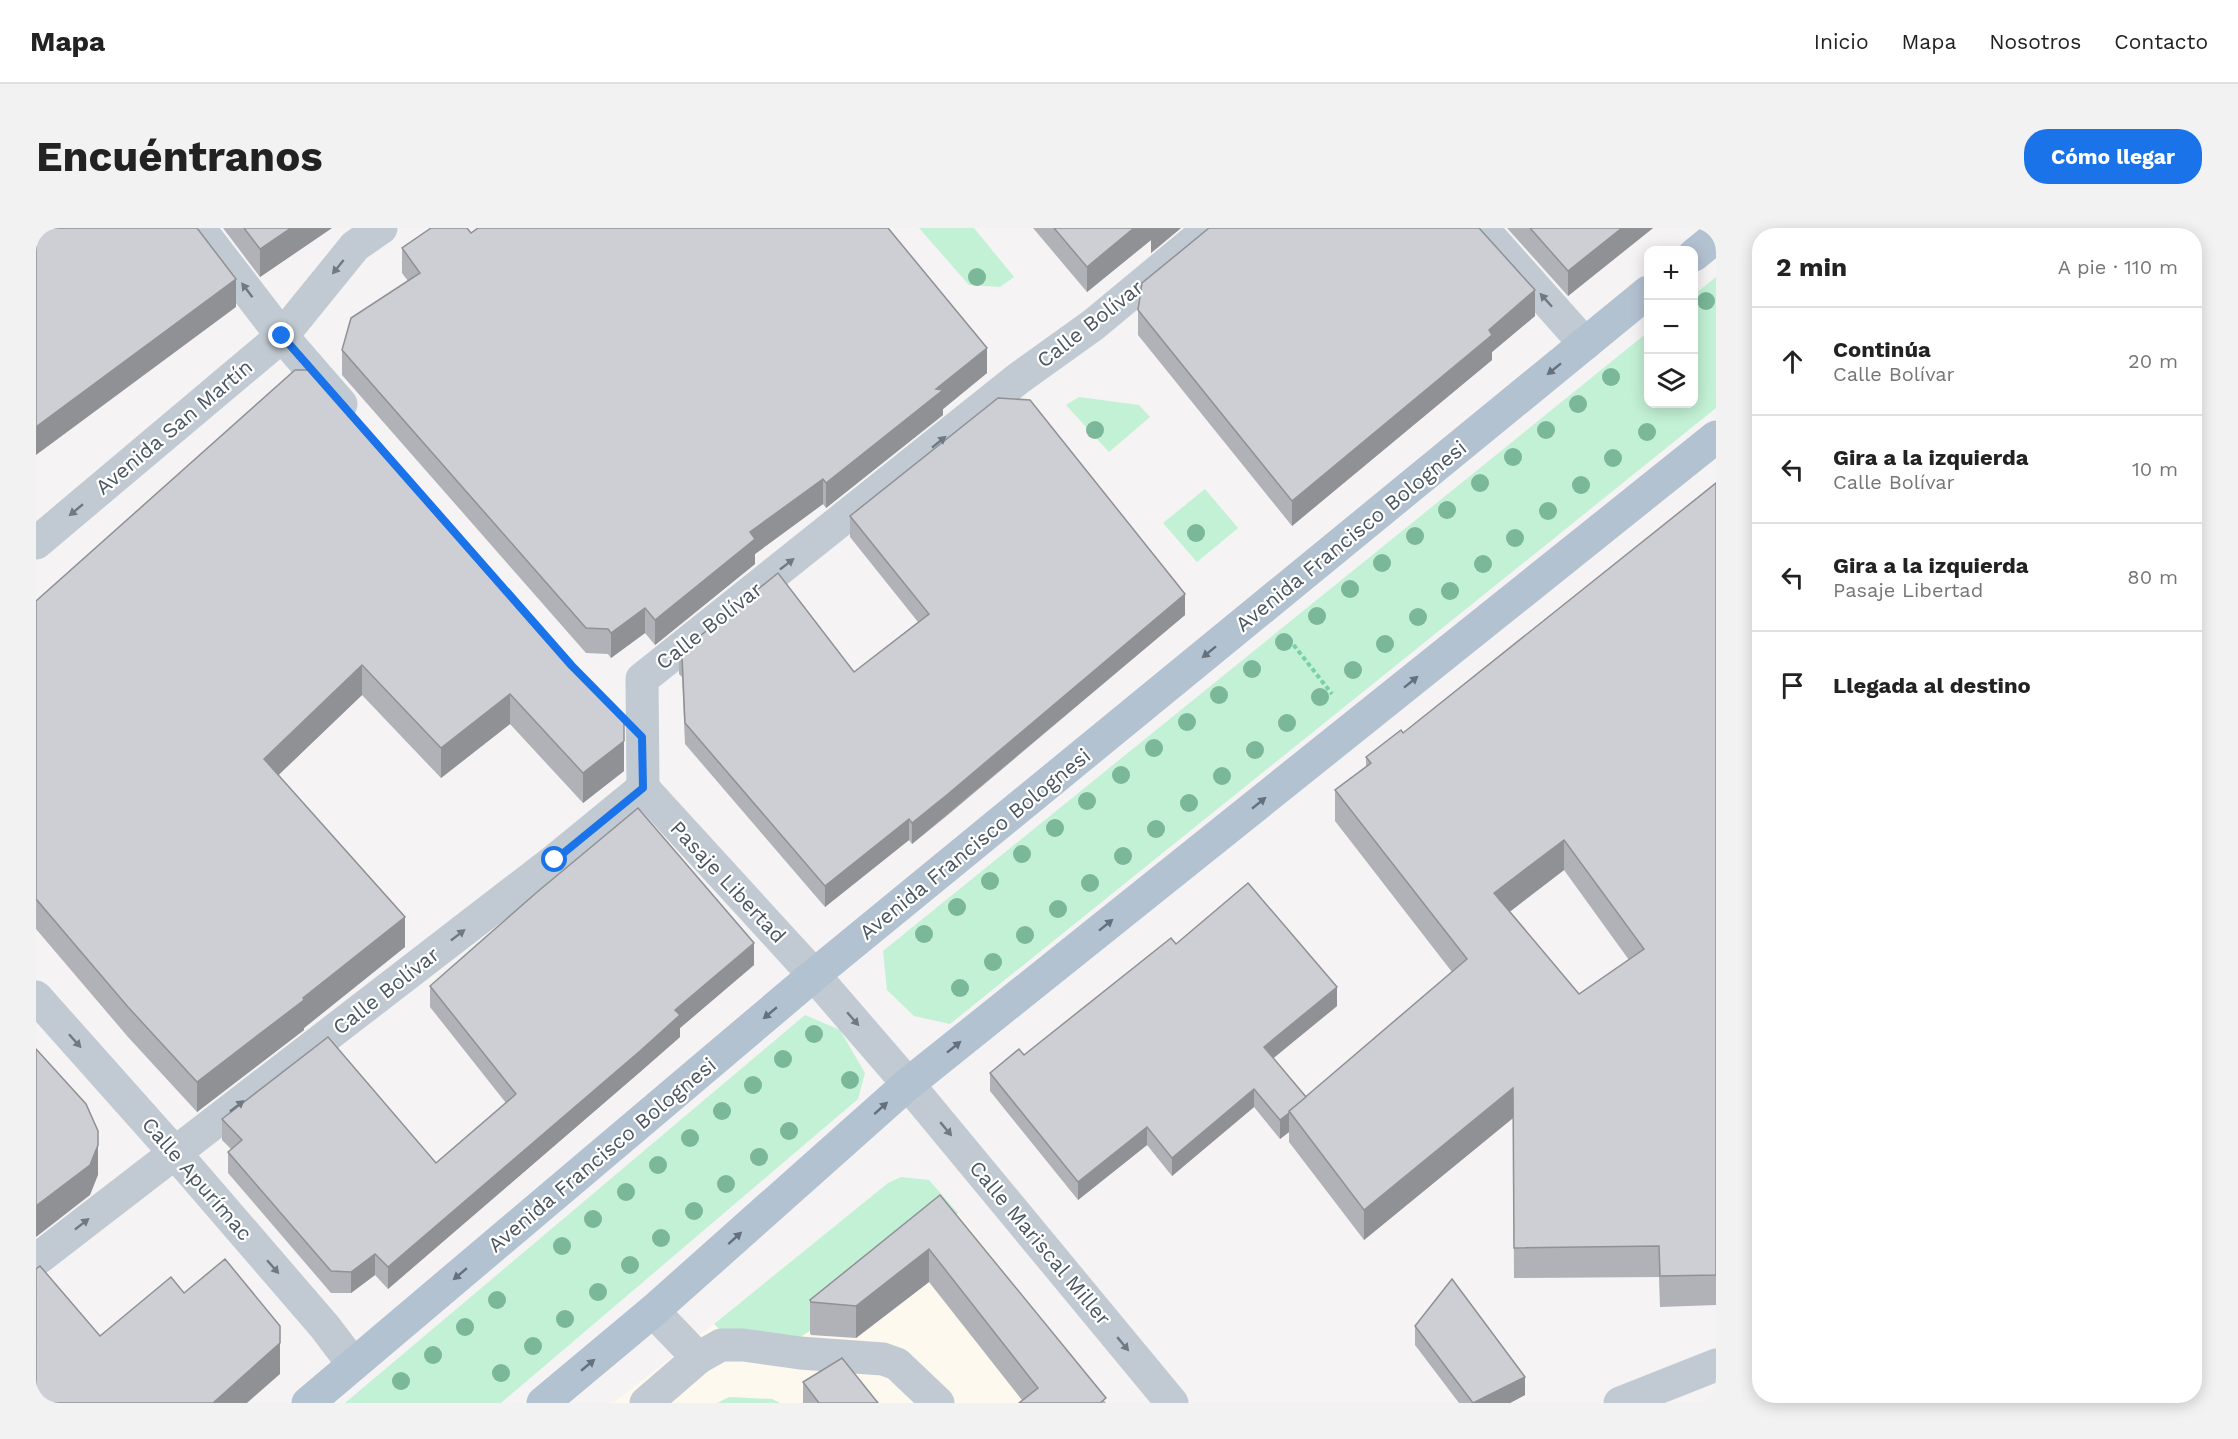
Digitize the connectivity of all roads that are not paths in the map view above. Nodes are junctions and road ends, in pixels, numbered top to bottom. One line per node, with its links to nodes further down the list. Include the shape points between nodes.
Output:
1 (200, 228): 8 (street, one-way to 1)
2 (381, 228): 8 (street, Avenida San Martín, one-way to 8, via 355,246)
3 (1210, 228): 14 (street, Calle Bolívar, one-way to 3, via 642,679 1019,378 1093,325)
4 (1482, 228): 9 (street, one-way to 4)
5 (1716, 237): 6 (main road)
6 (1698, 252)
7 (1644, 295): 9 (main road, Avenida Francisco Bolognesi)
8 (282, 336): 10 (street); 12 (street, Avenida San Martín, one-way to 12)
9 (1585, 344): 16 (main road, Avenida Francisco Bolognesi, one-way to 16)
10 (360, 426)
11 (1716, 437): 18 (main road, one-way to 11)
12 (36, 543)
13 (611, 706): 14 (street)
14 (642, 737): 15 (street, Calle Bolívar)
15 (643, 788): 16 (street, Pasaje Libertad); 19 (street, Calle Bolívar, one-way to 15)
16 (814, 975): 18 (street, Pasaje Libertad, one-way to 18); 23 (main road, Avenida Francisco Bolognesi, one-way to 23)
17 (36, 997): 19 (street, Calle Apurímac, one-way to 19)
18 (909, 1084): 21 (main road, one-way to 18); 29 (street, Calle Mariscal Miller, one-way to 29)
19 (175, 1153): 20 (street, Calle Bolívar, one-way to 19); 23 (street, Calle Apurímac, one-way to 23)
20 (36, 1260)
21 (653, 1311): 22 (street); 26 (main road, one-way to 21)
22 (698, 1358): 27 (street); 28 (street, via 721,1345 743,1345 883,1359 897,1364)
23 (353, 1364): 25 (main road, Avenida Francisco Bolognesi)
24 (1716, 1365): 30 (street)
25 (308, 1403)
26 (543, 1403)
27 (646, 1403)
28 (938, 1403)
29 (1172, 1403)
30 (1620, 1403)

